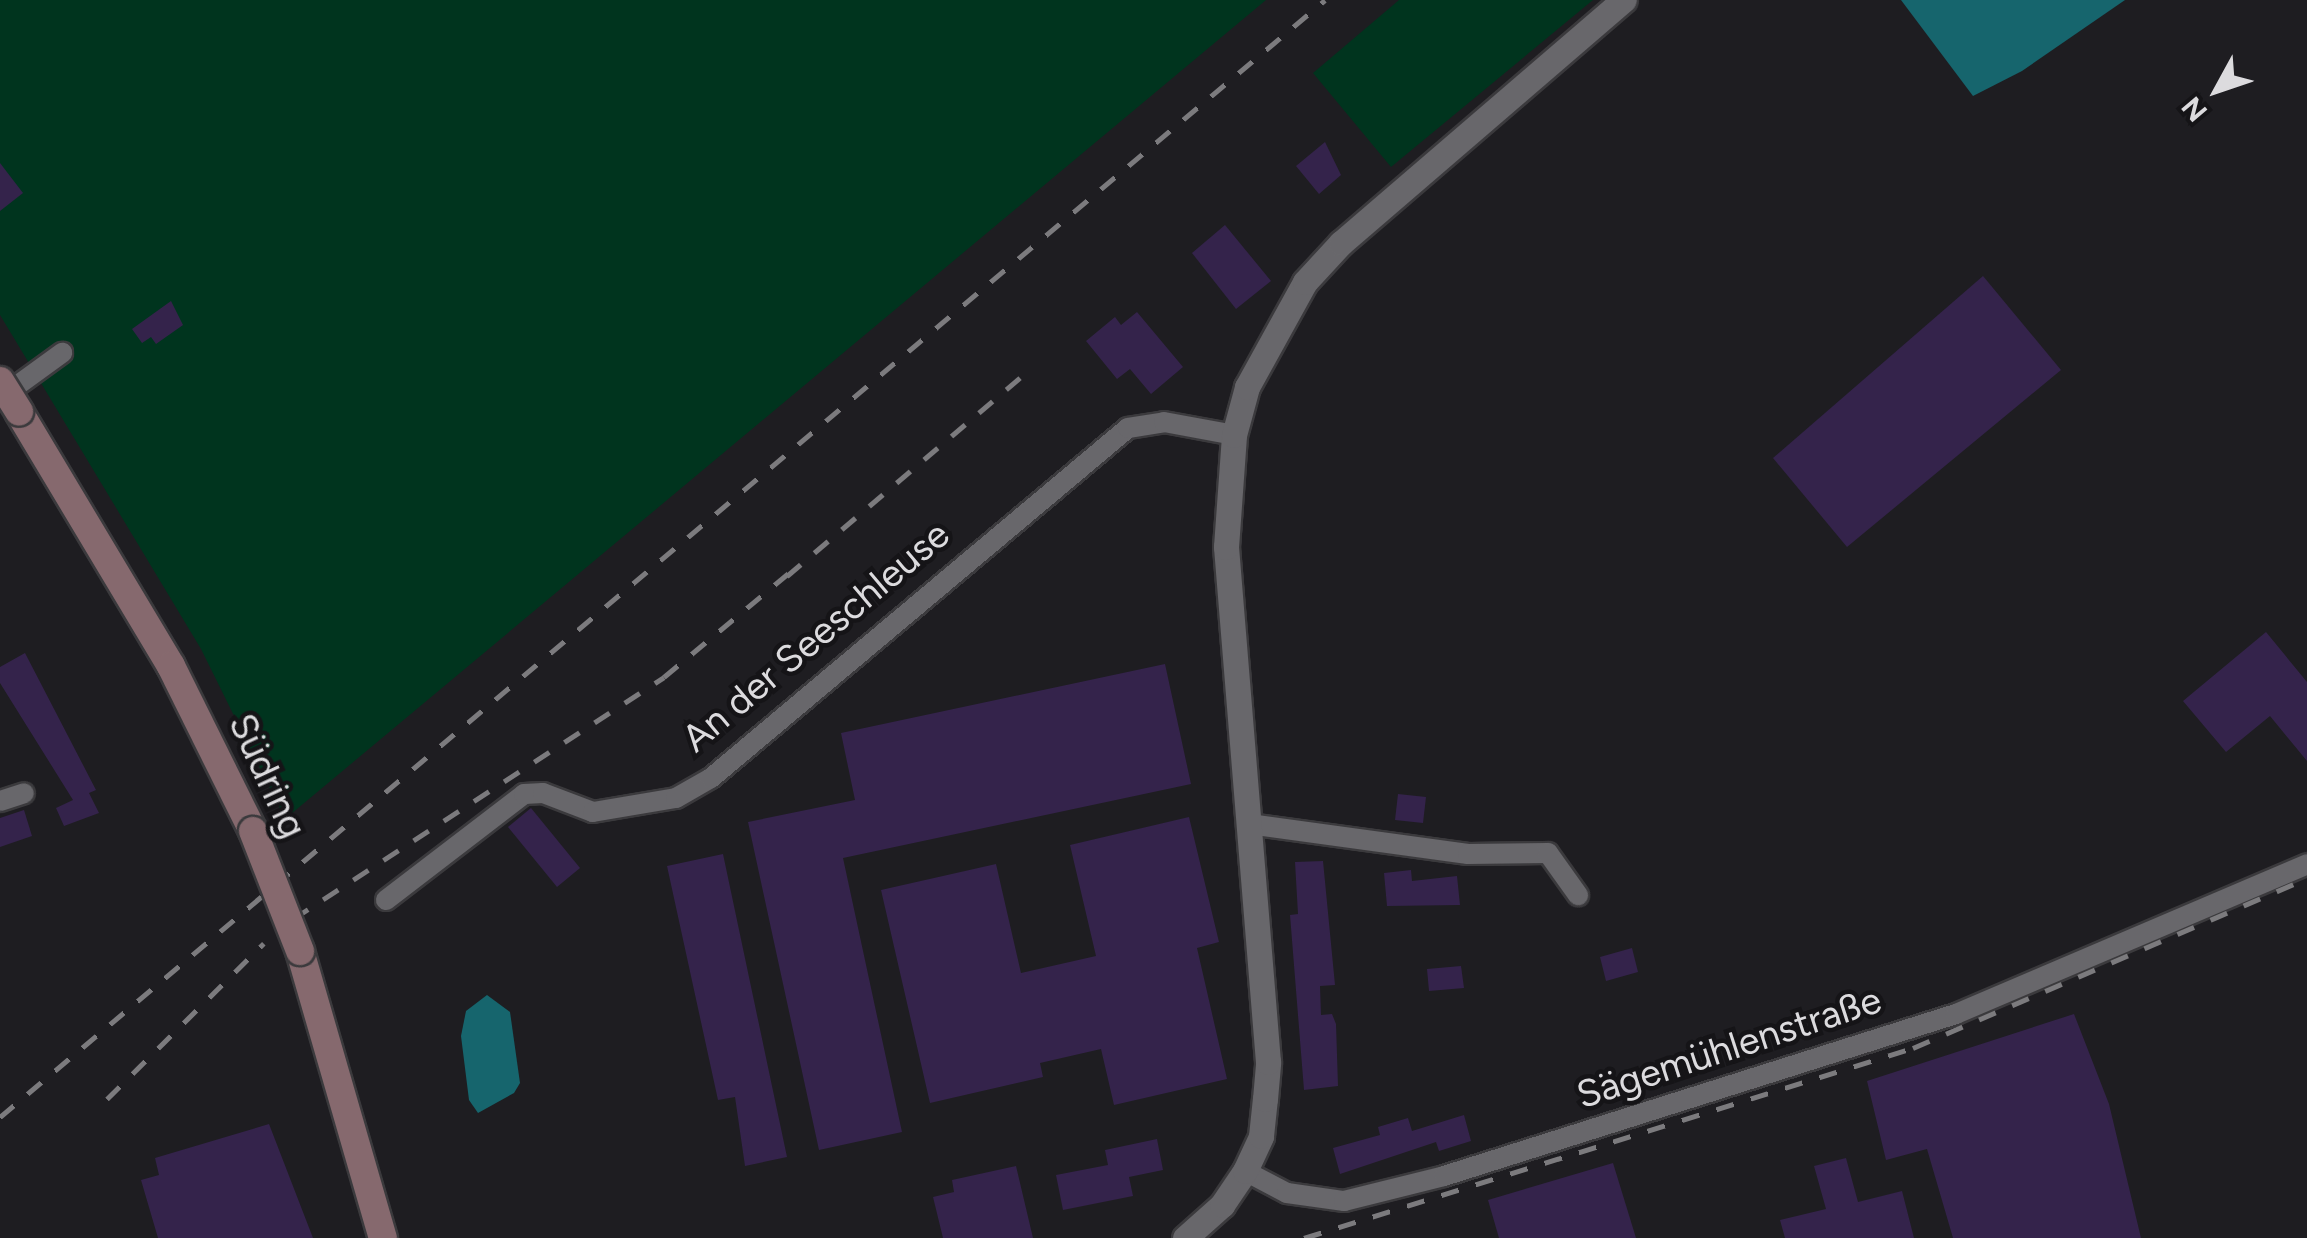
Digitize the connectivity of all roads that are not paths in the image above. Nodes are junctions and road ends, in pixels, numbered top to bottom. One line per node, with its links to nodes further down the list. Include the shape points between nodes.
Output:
1 (1624, 0): 5 (street, via 1403,186 1305,282 1248,386)
2 (62, 353): 4 (street)
3 (0, 381): 4 (main road, Südring, bridge)
4 (10, 406): 13 (main road, Südring, bridge, via 171,666 253,831 300,951)
5 (1234, 435): 8 (street, via 1226,548); 11 (street, An der Seeschleuse, via 1164,422 1128,428 711,778 676,798 594,812 543,792 524,794)
6 (24, 793): 7 (street)
7 (0, 801)
8 (1249, 824): 10 (street, via 1468,854 1548,853); 12 (street, via 1268,1062 1261,1136)
9 (2307, 864): 12 (street, Sägemühlenstraße, via 1956,1014 1444,1176 1344,1201 1286,1193)
10 (1578, 896)
11 (386, 900)
12 (1246, 1171): 14 (street, via 1222,1206)
13 (383, 1238)
14 (1185, 1238)

